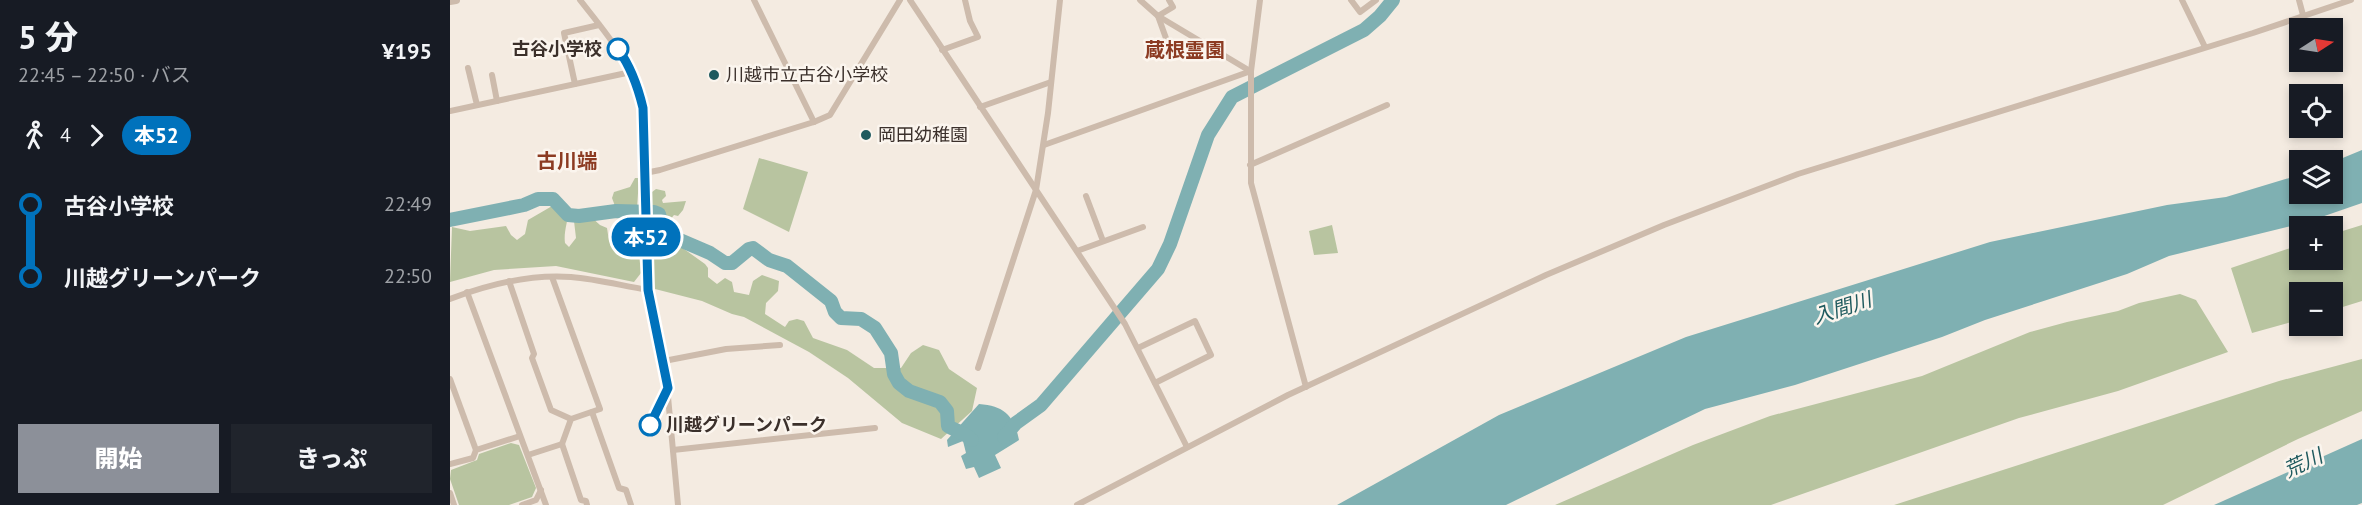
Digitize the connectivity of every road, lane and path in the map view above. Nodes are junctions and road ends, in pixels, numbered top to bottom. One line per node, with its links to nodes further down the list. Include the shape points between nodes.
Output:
1 (580, 0): 17 (street)
2 (754, 0): 32 (street)
3 (900, 0): 32 (street, via 830,115)
4 (910, 0): 20 (street)
5 (965, 0): 20 (street, via 978,38)
6 (1060, 0): 25 (street)
7 (1140, 0): 16 (street)
8 (1169, 0): 16 (street, via 1173,7)
9 (1260, 0): 22 (street)
10 (1351, 0): 11 (street, via 1360,12)
11 (1376, 0)
12 (2182, 0): 19 (street)
13 (2299, 0): 15 (street)
14 (2351, 0): 15 (street)
15 (2303, 15): 19 (street)
16 (1158, 16): 18 (street); 22 (street)
17 (599, 25): 23 (street); 26 (street, via 564,33)
18 (1167, 41)
19 (2205, 47): 52 (street, via 1734,197 1546,275)
20 (942, 50): 30 (street)
21 (468, 68): 28 (street)
22 (1251, 71): 33 (street); 34 (street)
23 (631, 72): 26 (street); 35 (street, via 643,108)
24 (492, 75): 27 (street)
25 (1051, 82): 30 (street); 33 (street)
26 (575, 84): 27 (street)
27 (497, 101): 28 (street)
28 (477, 105): 31 (street)
29 (1387, 105): 34 (street)
30 (980, 107): 36 (street)
31 (450, 111)
32 (814, 122): 35 (street)
33 (1044, 145): 36 (street)
34 (1250, 165): 52 (street, via 1257,210)
35 (645, 173): 43 (street)
36 (1036, 190): 40 (street); 49 (street)
37 (1086, 196): 39 (street)
38 (1143, 227): 39 (street)
39 (1103, 241): 40 (street)
40 (1077, 251): 47 (street)
41 (552, 277): 42 (street); 43 (street); 53 (street, via 600,409)
42 (509, 281): 44 (street); 54 (street, via 551,410)
43 (648, 290): 48 (street)
44 (467, 292): 45 (street); 56 (street)
45 (450, 299)
46 (780, 345): 48 (street, via 726,349)
47 (1138, 348): 51 (street); 51 (street, via 1195,321 1211,355)
48 (664, 361): 60 (street)
49 (978, 368)
50 (450, 379): 59 (street)
51 (1155, 384): 58 (street)
52 (1306, 387): 58 (street)
53 (592, 412): 54 (street); 69 (street, via 619,488 626,490)
54 (571, 419): 57 (street)
55 (875, 428): 60 (street)
56 (520, 436): 59 (street); 61 (street)
57 (562, 444): 61 (street); 68 (street, via 581,500)
58 (1187, 447): 71 (street)
59 (476, 450): 62 (street, via 473,458)
60 (673, 450): 70 (street)
61 (528, 455): 63 (street)
62 (450, 465)
63 (541, 490): 66 (street, via 536,500); 67 (street)
64 (450, 493): 65 (street)
65 (454, 505)
66 (522, 505)
67 (546, 505)
68 (587, 505)
69 (631, 505)
70 (678, 505)
71 (1077, 505)

